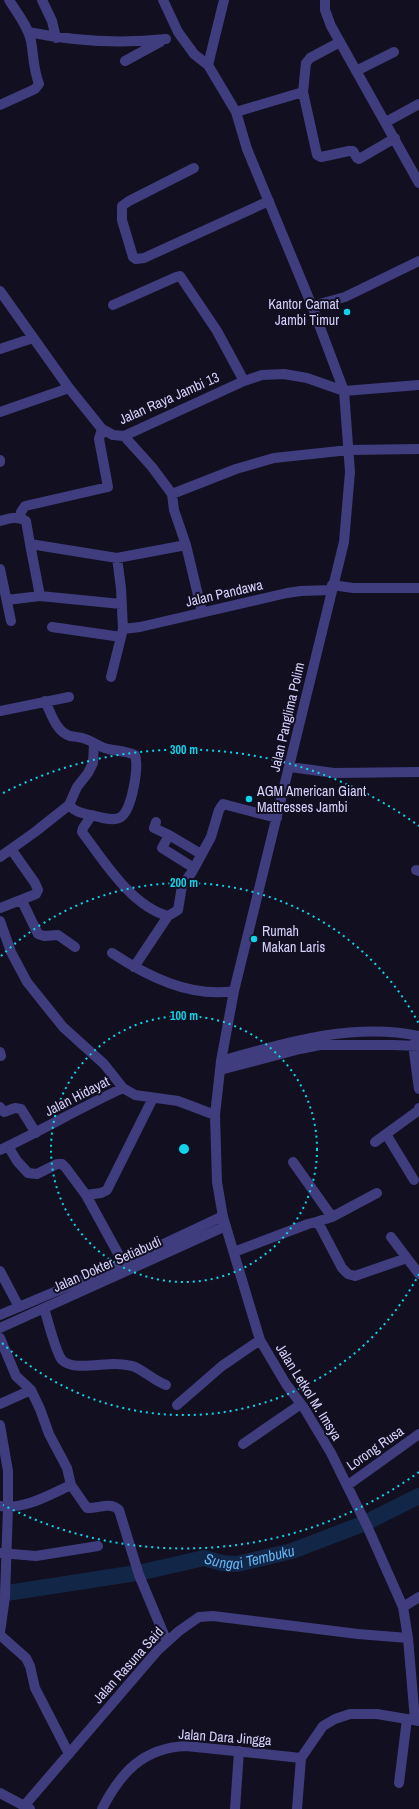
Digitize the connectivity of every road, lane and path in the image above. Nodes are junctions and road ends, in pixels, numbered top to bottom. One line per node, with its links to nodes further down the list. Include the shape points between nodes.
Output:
1 (8, 0): 6 (street)
2 (42, 0): 8 (street, via 52,21)
3 (163, 0): 7 (street, Jalan Panglima Polim)
4 (224, 0): 13 (street)
5 (325, 0): 10 (street, via 325,10)
6 (28, 32): 8 (street); 17 (street, via 39,84 35,89)
7 (178, 32): 9 (street); 13 (street, Jalan Panglima Polim, via 194,54)
8 (56, 38): 9 (street, via 124,42)
9 (166, 39): 12 (street)
10 (340, 42): 14 (street); 15 (street, via 310,58 306,63)
11 (394, 52): 14 (street)
12 (125, 61)
13 (208, 66): 18 (street, Jalan Panglima Polim)
14 (356, 71): 19 (street)
15 (303, 92): 18 (street); 20 (street, via 317,155 321,157 353,151 360,159)
16 (419, 104): 19 (street)
17 (0, 105)
18 (236, 112): 23 (street, Jalan Panglima Polim, via 247,149)
19 (386, 122): 20 (street)
20 (395, 138): 22 (street)
21 (194, 168): 23 (street, via 122,206 122,220 133,257 136,259 144,258)
22 (419, 183)
23 (268, 201): 27 (street, Jalan Panglima Polim)
24 (419, 262): 27 (street, via 345,297)
25 (0, 291): 28 (street, Jalan Raya Jambi 13)
26 (113, 305): 30 (street, via 180,276 217,331)
27 (312, 306): 33 (street, Jalan Panglima Polim)
28 (34, 338): 29 (street); 32 (street, Jalan Raya Jambi 13)
29 (0, 349)
30 (244, 381): 33 (street, Jalan Raya Jambi 13, via 262,375 284,374 307,378); 36 (street, Jalan Raya Jambi 13)
31 (419, 385): 33 (street)
32 (70, 388): 34 (street); 35 (street, Jalan Raya Jambi 13)
33 (344, 391): 38 (street, Jalan Panglima Polim)
34 (0, 412)
35 (102, 429): 36 (street, Jalan Raya Jambi 13, via 113,435); 40 (street, via 99,439 108,487 25,506)
36 (124, 436): 39 (street)
37 (419, 448): 38 (street)
38 (349, 450): 39 (street, via 274,458 236,469); 46 (street, Jalan Panglima Polim, via 347,521)
39 (172, 494): 43 (street, via 174,510)
40 (20, 518): 41 (street); 42 (street, via 26,521)
41 (0, 521)
42 (30, 544): 44 (street); 48 (street)
43 (186, 545): 44 (street); 51 (street)
44 (117, 558): 50 (street)
45 (0, 569): 49 (street)
46 (332, 588): 47 (street, Jalan Pandawa); 51 (street, Jalan Pandawa, via 286,593); 60 (street, Jalan Panglima Polim)
47 (419, 588)
48 (40, 596): 49 (street); 50 (street)
49 (7, 600): 52 (street)
50 (121, 604): 54 (street)
51 (202, 612): 54 (street, Jalan Pandawa)
52 (11, 621)
53 (52, 627): 54 (street, Jalan Pandawa)
54 (122, 633): 55 (street)
55 (112, 677)
56 (69, 697): 57 (street)
57 (45, 701): 58 (street); 59 (street, via 63,732 88,739)
58 (0, 711)
59 (94, 744): 62 (street, via 93,763); 63 (street, via 129,752 135,755 137,762 136,778 127,811 115,819)
60 (290, 767): 61 (street, via 334,773); 64 (street, Jalan Panglima Polim)
61 (419, 772)
62 (69, 805): 63 (street, via 78,812); 67 (street)
63 (92, 815): 73 (street, via 82,832 130,893 154,910)
64 (277, 818): 68 (street, via 223,804); 78 (street, Jalan Panglima Polim)
65 (156, 822): 66 (street, via 154,828)
66 (169, 835): 68 (street); 70 (street, via 162,848)
67 (11, 849): 69 (street); 71 (street, via 38,890 36,894)
68 (201, 854): 70 (street)
69 (0, 857)
70 (194, 868): 73 (street, via 182,886 178,910)
71 (22, 901): 72 (street); 75 (street, via 38,934 58,935)
72 (0, 908)
73 (168, 916): 77 (street)
74 (0, 920): 85 (street, via 11,952 27,982 63,1027 104,1064)
75 (75, 947)
76 (112, 953): 77 (street)
77 (134, 967): 78 (street, via 185,988 206,992)
78 (234, 991): 84 (street, Jalan Panglima Polim)
79 (368, 1032): 80 (street); 81 (street, via 319,1035); 82 (street)
80 (419, 1036)
81 (298, 1044): 82 (street); 84 (street)
82 (370, 1045): 83 (street)
83 (416, 1046): 86 (street)
84 (220, 1065): 90 (street, Jalan Letkol M. Imsya)
85 (123, 1088): 87 (street, Jalan Hidayat, via 135,1095); 91 (street, Jalan Hidayat, via 86,1104)
86 (419, 1089)
87 (153, 1098): 90 (street, Jalan Hidayat, via 178,1101); 98 (street, via 107,1190)
88 (0, 1107): 91 (street, via 4,1112 15,1108 22,1109)
89 (419, 1108): 92 (street)
90 (215, 1115): 100 (street, Jalan Letkol M. Imsya, via 217,1182)
91 (36, 1133): 94 (street, Jalan Hidayat)
92 (386, 1134): 93 (street); 96 (street)
93 (375, 1142)
94 (4, 1148): 98 (street, via 28,1173 37,1174 62,1164)
95 (293, 1162): 99 (street)
96 (414, 1180)
97 (377, 1194): 99 (street)
98 (86, 1195): 105 (street)
99 (332, 1217): 101 (street)
100 (225, 1221): 103 (street, Jalan Letkol M. Imsya); 105 (street, Jalan Dokter Setiabudi)
101 (316, 1222): 103 (street); 104 (street, via 348,1274 355,1276)
102 (391, 1237): 104 (street)
103 (234, 1252): 113 (street, Jalan Letkol M. Imsya)
104 (407, 1258): 107 (street)
105 (125, 1268): 108 (street); 109 (street, Jalan Dokter Setiabudi)
106 (0, 1271): 108 (street)
107 (419, 1274)
108 (19, 1307): 110 (street)
109 (44, 1308): 111 (street, Jalan Dokter Setiabudi); 114 (street, via 63,1361 71,1365 118,1364 134,1367 156,1382)
110 (0, 1315)
111 (0, 1328)
112 (0, 1338): 115 (street, via 16,1376)
113 (260, 1340): 117 (street, Jalan Letkol M. Imsya); 118 (street, via 222,1366)
114 (166, 1385)
115 (31, 1390): 116 (street); 122 (street, via 49,1434 67,1468)
116 (0, 1404)
117 (301, 1404): 121 (street); 123 (street, Jalan Letkol M. Imsya)
118 (177, 1405)
119 (0, 1425): 124 (street, via 8,1471)
120 (419, 1434): 123 (street, Lorong Rusa)
121 (243, 1444)
122 (70, 1485): 124 (street, via 22,1506); 131 (street, via 87,1508 109,1505 119,1510 138,1572)
123 (348, 1485): 128 (street, Jalan Letkol M. Imsya)
124 (4, 1507): 126 (street)
125 (98, 1546): 126 (street, via 36,1556)
126 (3, 1554): 129 (street, via 5,1593)
127 (419, 1597): 128 (street)
128 (403, 1607): 130 (street, Jalan Letkol M. Imsya)
129 (0, 1634): 134 (street, via 26,1658 35,1688)
130 (408, 1638): 131 (street, Jalan Rasuna Said, via 213,1616 199,1617); 132 (street, Jalan Letkol M. Imsya)
131 (167, 1642): 134 (street, Jalan Rasuna Said)
132 (413, 1720): 135 (street, via 377,1714 350,1714 335,1719 323,1726); 136 (street, Jalan Letkol M. Imsya)
133 (239, 1751): 135 (street, Jalan Dara Jingga); 139 (street, Jalan Dara Jingga, via 186,1746 158,1750 141,1759 124,1773); 140 (street)
134 (69, 1754): 138 (street, Jalan Rasuna Said)
135 (301, 1758): 141 (street)
136 (399, 1783)
137 (0, 1793): 138 (street)
138 (27, 1808)
139 (102, 1809)
140 (235, 1809)
141 (298, 1809)

